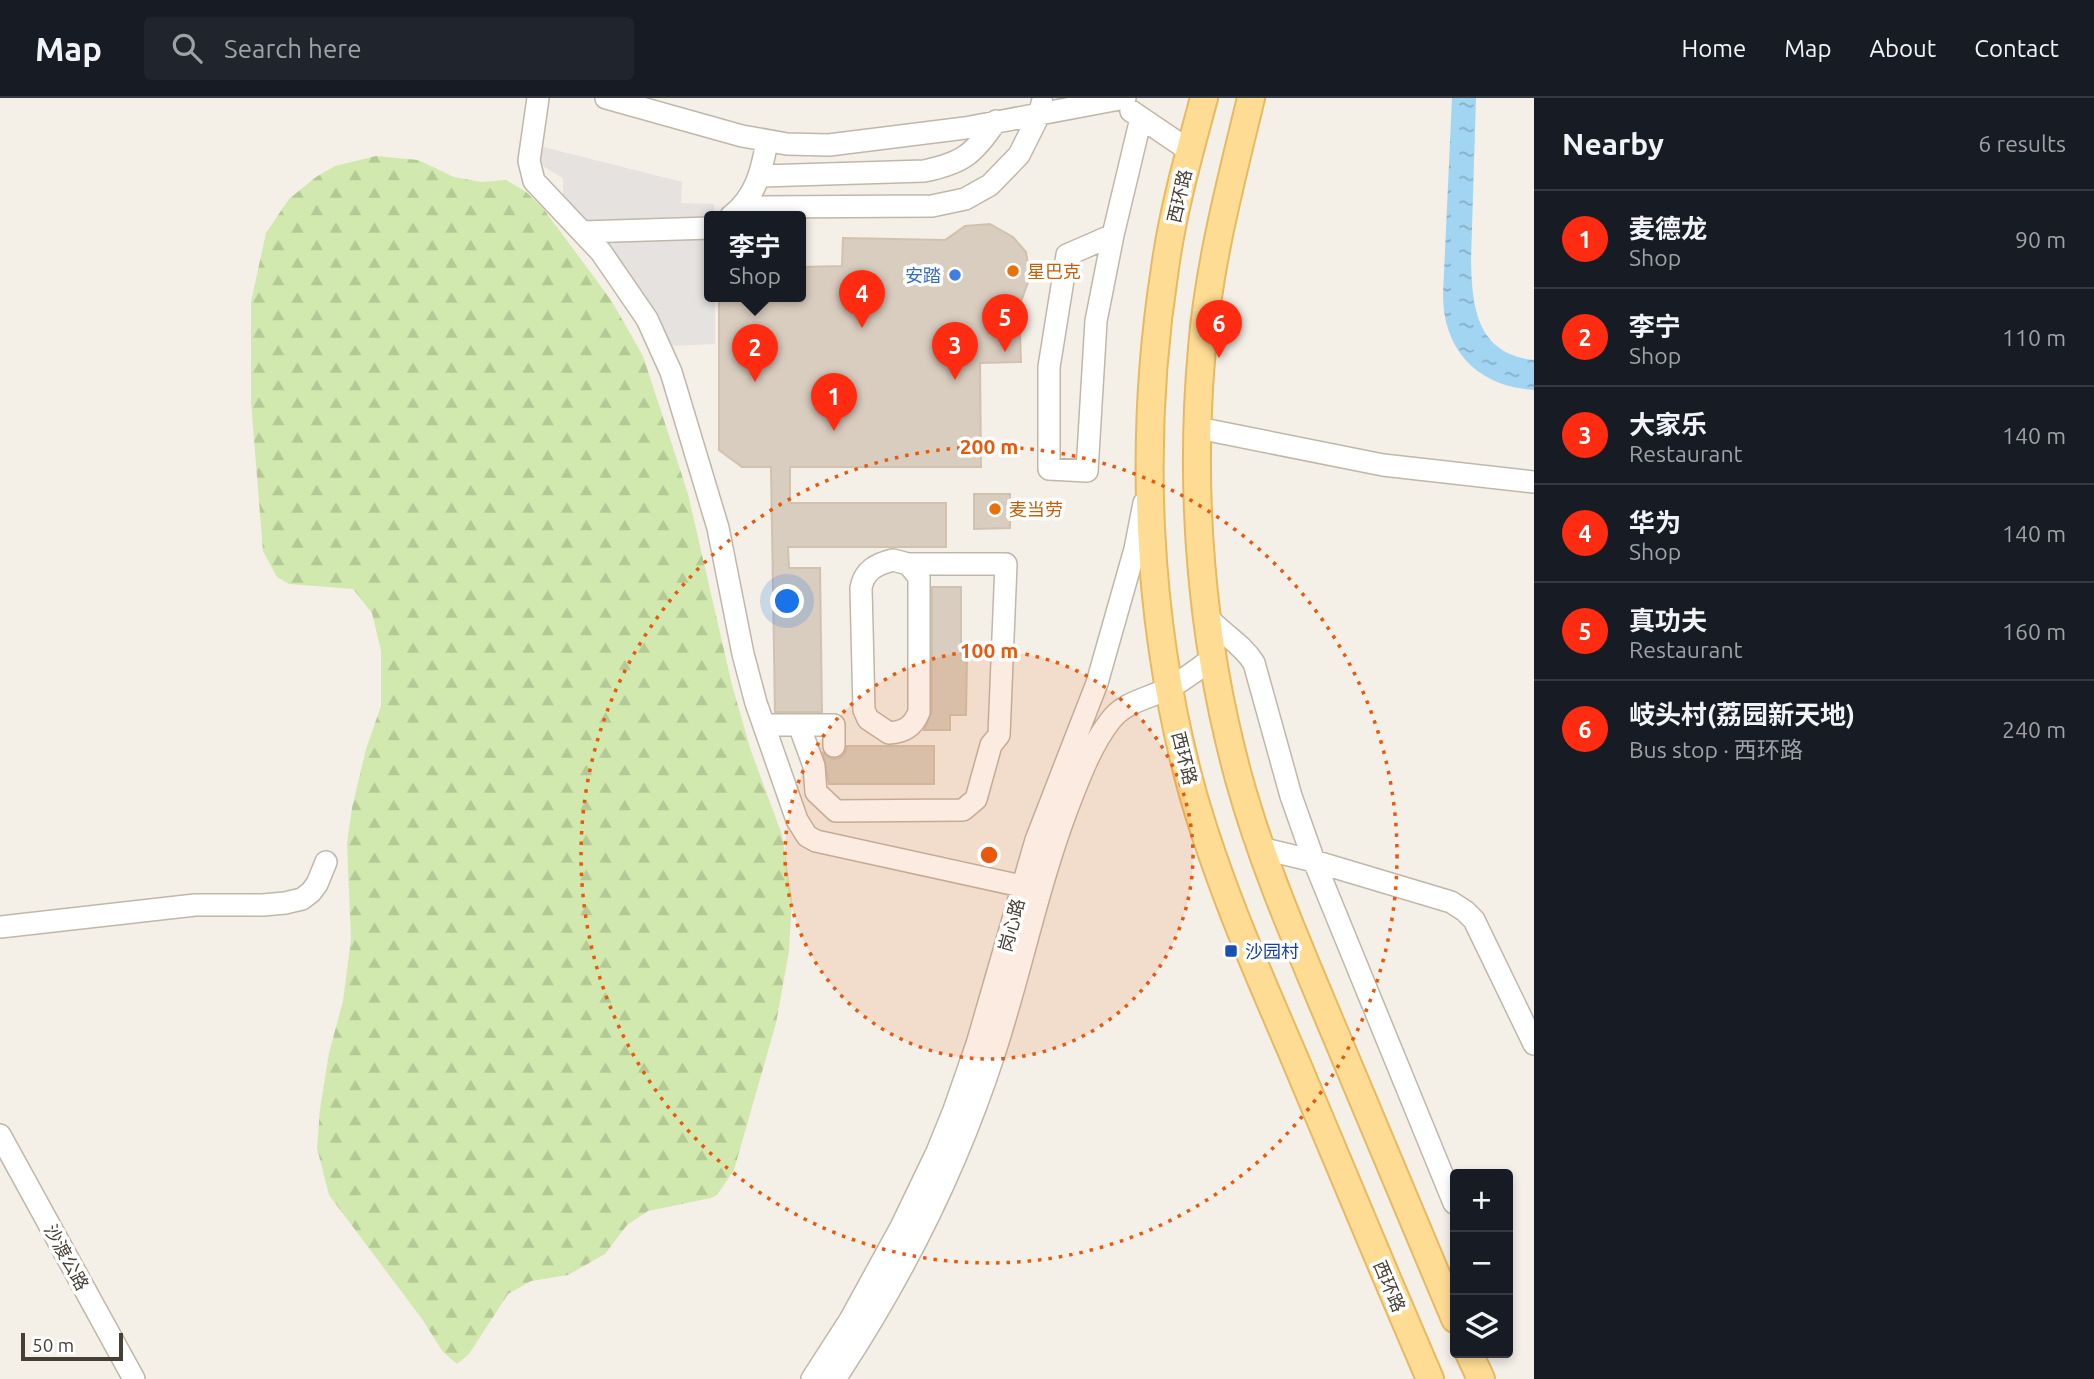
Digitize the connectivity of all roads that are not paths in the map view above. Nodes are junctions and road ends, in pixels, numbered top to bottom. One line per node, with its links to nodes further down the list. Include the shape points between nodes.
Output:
1 (538, 98): 14 (street, via 529,161 534,181)
2 (606, 98): 9 (street)
3 (1204, 98): 10 (main road, 西环路)
4 (1251, 98): 16 (main road, via 1211,273)
5 (1120, 99): 6 (street); 7 (street)
6 (1042, 105): 8 (street); 12 (street, via 1019,155 990,185 965,199 932,206)
7 (1141, 118): 10 (street); 15 (street)
8 (996, 121): 9 (street, via 829,145); 11 (street, via 980,145 942,167)
9 (767, 141): 11 (street)
10 (1189, 151): 17 (main road, 西环路, via 1159,307)
11 (761, 176): 12 (street)
12 (737, 211)
13 (704, 228): 14 (street)
14 (583, 232): 23 (street, via 647,319 671,372 718,528 743,653)
15 (1113, 235): 15 (street, via 1096,321 1087,471 1049,468 1049,367 1067,255)
16 (1198, 428): 18 (street, via 1383,465); 20 (main road)
17 (1150, 449): 22 (main road, 西环路, via 1155,573); 29 (street, 岗心路, via 1135,549 1097,683)
18 (1534, 482)
19 (908, 564): 19 (street, via 879,564 869,571 861,587 864,709 868,719 889,733 910,727 919,712 919,577); 24 (street, via 1006,564 999,735 990,744 976,799 963,810 836,811 816,792 814,765)
20 (1208, 618): 21 (main road); 27 (street, via 1254,663)
21 (1213, 659): 22 (street, 岗心路); 26 (main road, via 1231,747)
22 (1170, 688): 38 (street, 岗心路, via 1125,706 1097,740 1053,846 995,1050 967,1127 911,1248); 39 (main road, 西环路, via 1193,793 1227,897)
23 (764, 725): 24 (street); 29 (street, via 797,820 816,841)
24 (799, 725): 25 (street, via 834,725)
25 (834, 746)
26 (1260, 848): 27 (street); 34 (main road)
27 (1314, 861): 31 (street, via 1451,902 1465,911 1474,920); 33 (street)
28 (326, 862): 30 (street, via 317,884 302,900 195,905)
29 (1021, 886): 37 (street, 岗心路, via 977,1044 937,1152 875,1276)
30 (0, 927)
31 (1534, 1044)
32 (0, 1135): 36 (street, 沙渡公路)
33 (1450, 1193)
34 (1450, 1307)
35 (1471, 1358): 40 (main road)
36 (134, 1379)
37 (812, 1379)
38 (835, 1379)
39 (1430, 1379)
40 (1480, 1379)

